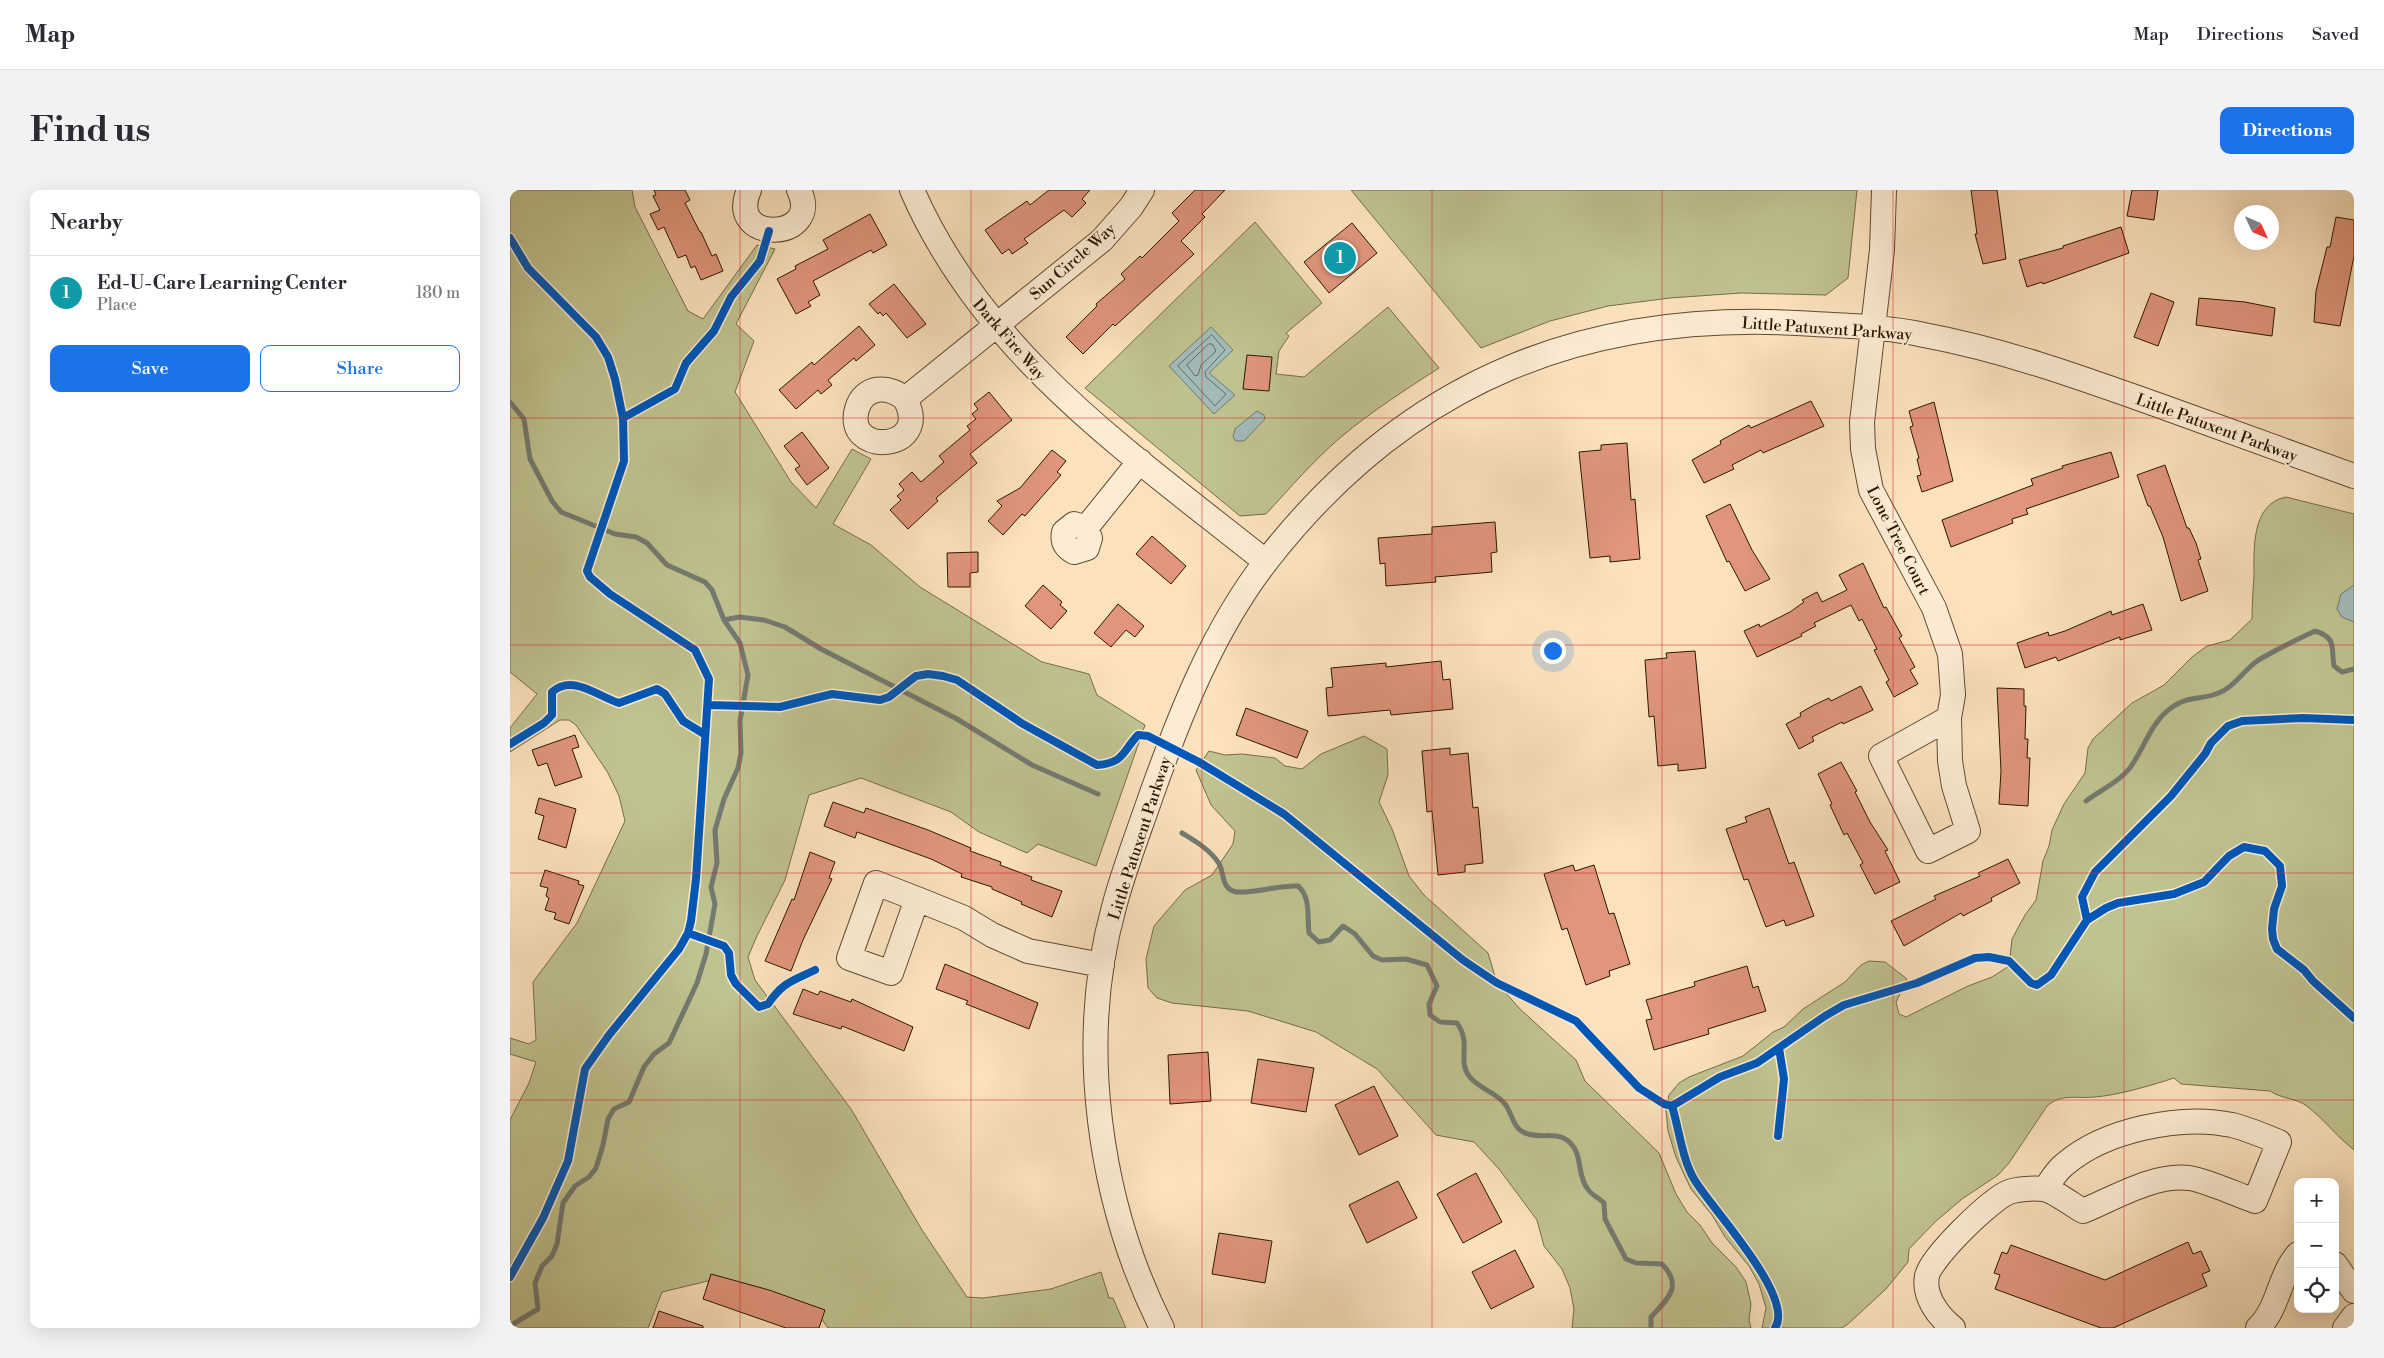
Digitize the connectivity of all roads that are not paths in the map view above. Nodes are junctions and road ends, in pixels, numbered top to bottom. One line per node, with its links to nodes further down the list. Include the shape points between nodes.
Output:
1 (749, 190): 5 (street, via 747,213 759,227 769,231 780,231 795,222 800,213)
2 (912, 190): 6 (street, Dark Fire Way, via 950,262)
3 (1142, 190): 6 (street, Sun Circle Way, via 1102,240)
4 (1884, 190): 7 (street, Lone Tree Court)
5 (802, 191)
6 (995, 326): 8 (street, Sun Circle Way); 9 (street, Dark Fire Way, via 1057,391)
7 (1874, 328): 10 (street, Little Patuxent Parkway, via 1918,333 2025,360); 12 (street, Little Patuxent Parkway, via 1791,322 1694,324 1617,334 1527,359 1482,379 1425,411 1388,438 1307,514); 13 (street, Lone Tree Court, via 1862,422 1865,470 1871,490 1941,626 1953,673)
8 (905, 399)
9 (1140, 461): 11 (street); 12 (street, Dark Fire Way)
10 (2354, 476)
11 (1086, 528)
12 (1266, 562): 15 (street, Little Patuxent Parkway, via 1234,611 1188,699 1137,836 1116,901)
13 (1950, 718): 13 (street, Lone Tree Court, via 1950,761 1968,831 1928,851 1881,756)
14 (917, 899): 15 (street, via 964,918 1011,945)
15 (1102, 965): 21 (street, Little Patuxent Parkway, via 1096,1064 1105,1155 1125,1240)
16 (2045, 1189): 16 (street, via 2063,1165 2091,1147 2124,1133 2162,1124 2201,1122 2232,1126 2279,1142 2254,1201 2190,1178 2170,1178 2150,1183 2083,1212); 22 (street, via 2010,1192 1999,1197 1932,1263 1927,1276 1928,1292 1939,1314)
17 (2294, 1260): 23 (street, via 2271,1311)
18 (2338, 1268): 19 (street)
19 (2354, 1291)
20 (2354, 1316): 24 (street)
21 (1162, 1328)
22 (1953, 1328)
23 (2258, 1328)
24 (2345, 1328)

